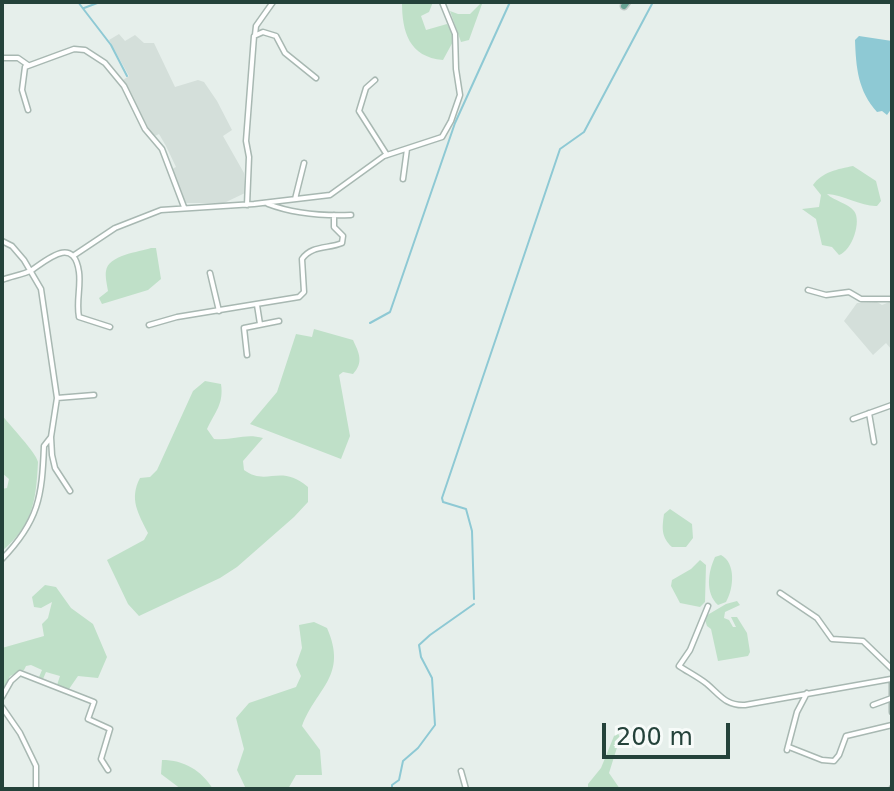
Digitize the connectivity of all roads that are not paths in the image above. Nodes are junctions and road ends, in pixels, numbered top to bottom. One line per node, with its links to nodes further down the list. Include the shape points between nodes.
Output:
1 (273, 2): 3 (street)
2 (442, 2): 9 (street, via 455,34 459,102 442,137)
3 (255, 35): 6 (street, via 276,36 285,53); 15 (street, via 246,141)
4 (2, 58): 5 (street, via 18,58)
5 (28, 65): 8 (street, via 22,80); 16 (street, via 74,49 105,63 162,149)
6 (316, 78)
7 (375, 80): 10 (street, via 366,88 359,111)
8 (28, 110)
9 (407, 149): 10 (street); 12 (street)
10 (387, 155): 13 (street, via 330,195)
11 (304, 163): 13 (street)
12 (403, 179)
13 (295, 199): 14 (street)
14 (266, 203): 15 (street); 17 (street)
15 (247, 205): 16 (street)
16 (184, 207): 20 (street, via 115,228)
17 (334, 215): 18 (street); 26 (street, via 334,227 343,240 310,250 302,259 302,295)
18 (351, 215)
19 (2, 241): 21 (street)
20 (73, 256): 21 (street, via 57,253); 31 (street, via 79,270 79,317)
21 (30, 271): 23 (street); 34 (street, via 42,294)
22 (210, 273): 27 (street)
23 (2, 280)
24 (808, 290): 25 (street)
25 (892, 299)
26 (257, 305): 27 (street); 29 (street)
27 (219, 311): 30 (street)
28 (279, 321): 29 (street)
29 (260, 324): 32 (street, via 244,328)
30 (149, 325)
31 (110, 327)
32 (247, 355)
33 (94, 395): 34 (street)
34 (57, 398): 38 (street)
35 (892, 405): 36 (street)
36 (869, 413): 37 (street); 39 (street)
37 (853, 419)
38 (51, 437): 40 (street, via 55,468); 41 (street, via 44,446 37,505 21,538)
39 (874, 442)
40 (70, 491)
41 (2, 559)
42 (780, 593): 44 (street, via 817,618 832,639 863,641)
43 (708, 606): 46 (street, via 679,666 734,705)
44 (892, 669)
45 (892, 678): 46 (street); 48 (street)
46 (807, 693): 52 (street, via 788,749 834,761 846,736)
47 (2, 697): 53 (street, via 20,673 94,702 88,719 110,729 101,759)
48 (892, 698): 49 (street); 51 (street)
49 (873, 705)
50 (2, 708): 55 (street, via 36,766)
51 (892, 712)
52 (892, 725)
53 (108, 770)
54 (461, 771): 56 (street)
55 (36, 789)
56 (466, 789)

